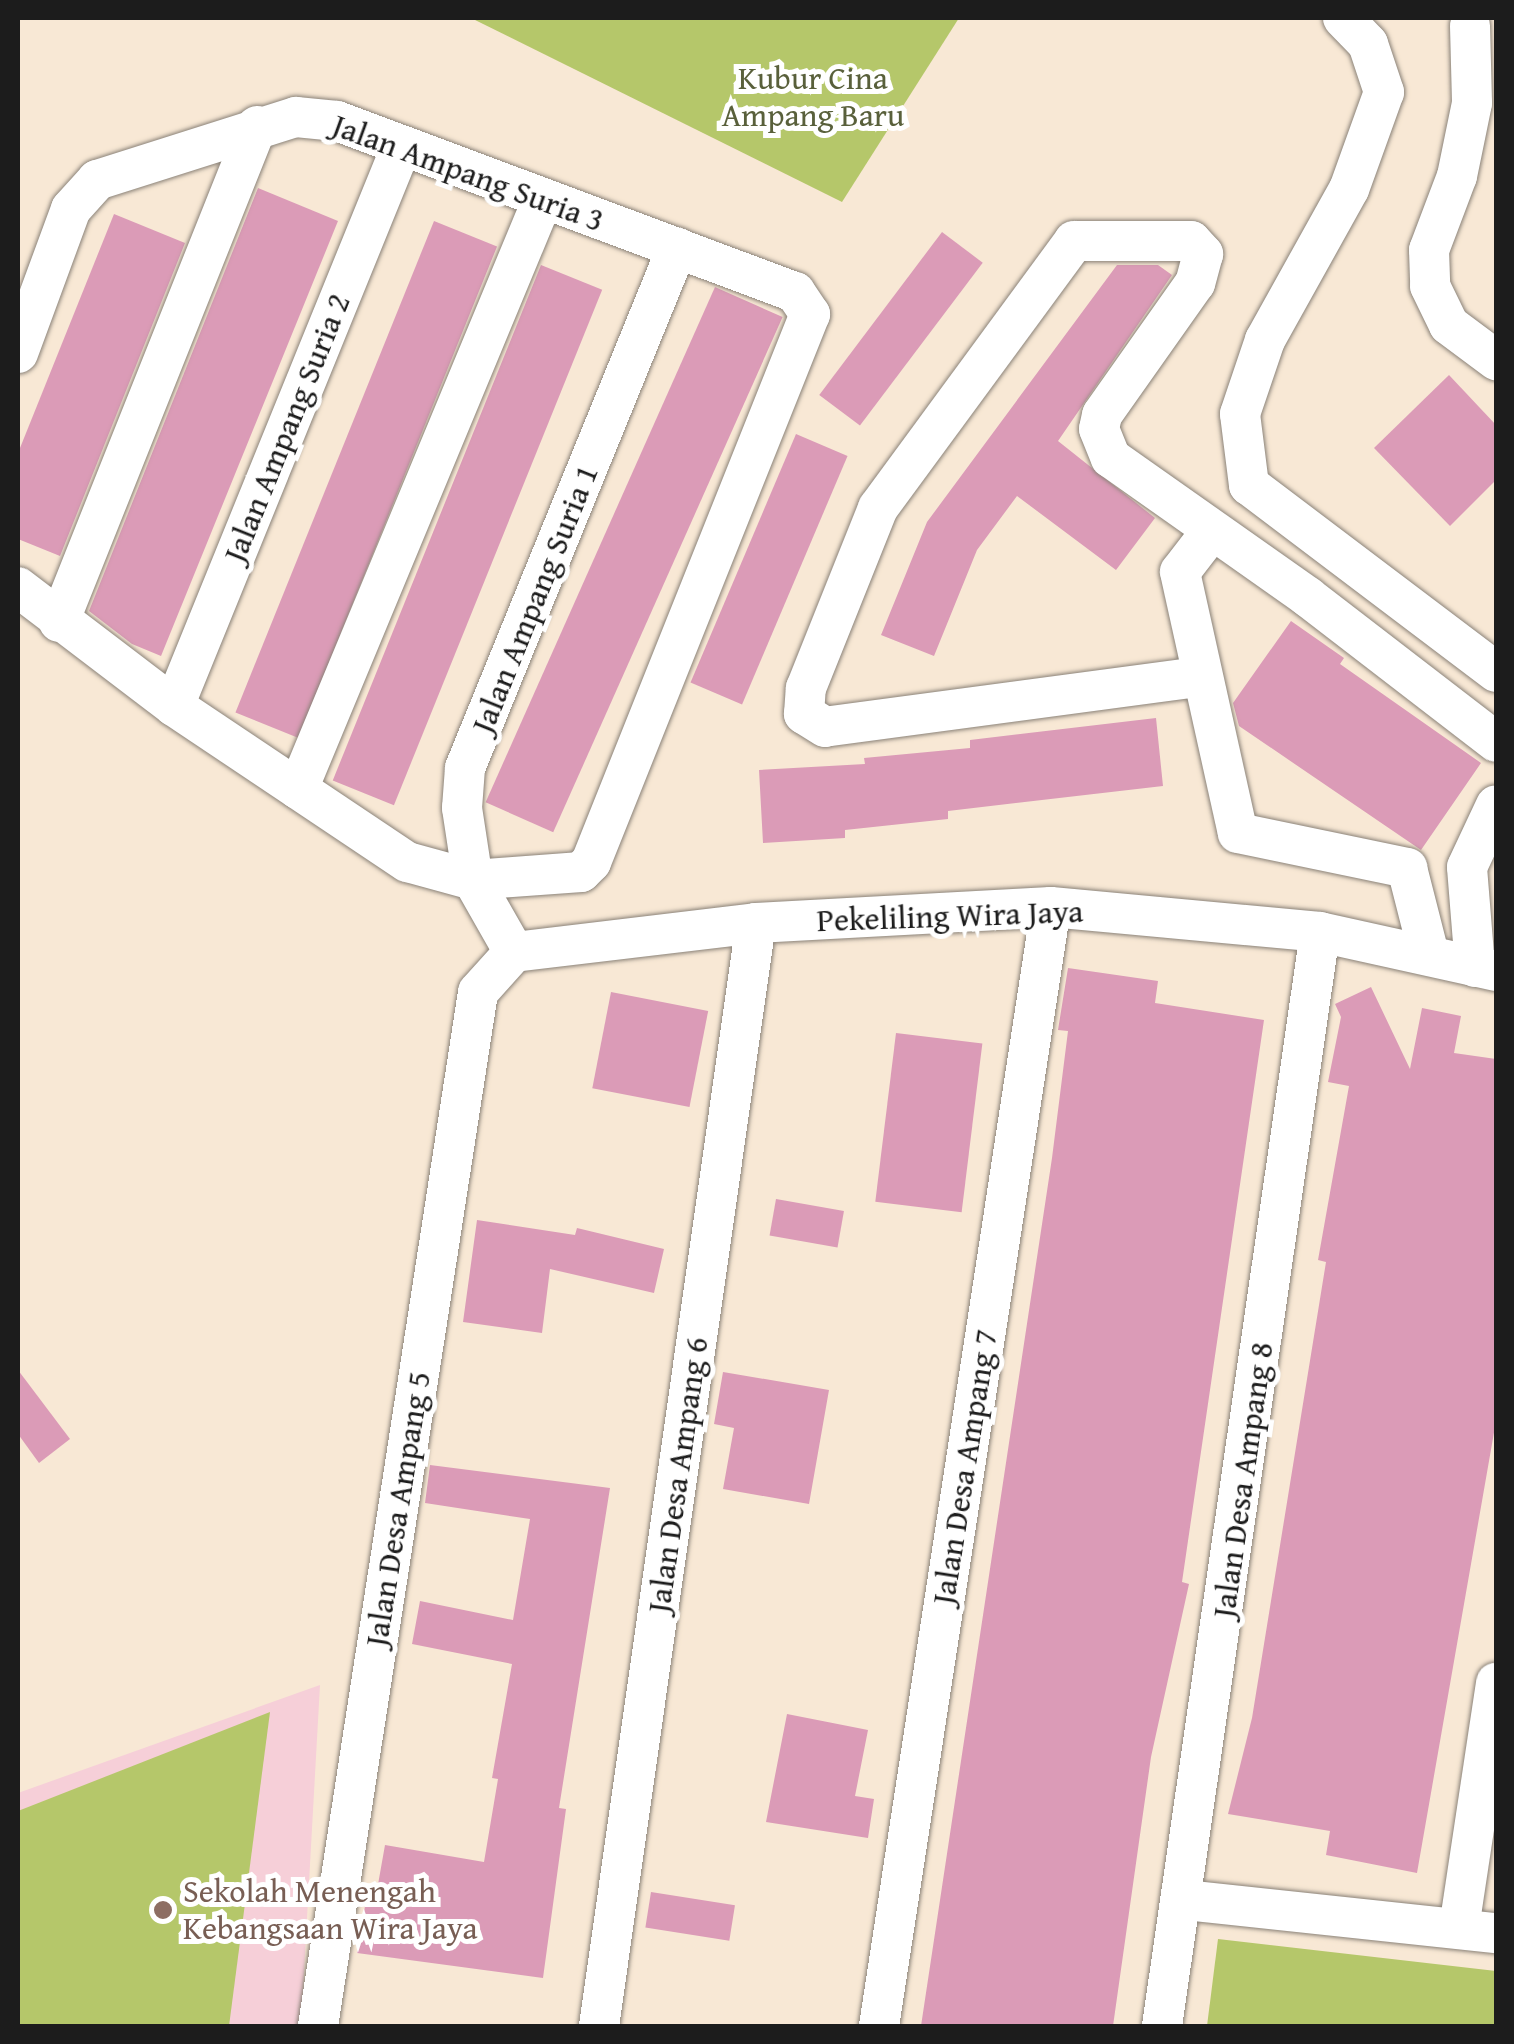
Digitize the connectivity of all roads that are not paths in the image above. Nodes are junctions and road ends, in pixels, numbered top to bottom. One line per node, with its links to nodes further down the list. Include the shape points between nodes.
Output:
1 (1343, 18): 13 (street, via 1368,44 1384,92 1350,189 1265,340 1240,414 1249,485)
2 (1466, 22): 3 (street); 9 (street, via 1472,102 1457,176 1429,250 1430,286 1449,325)
3 (1496, 56)
4 (256, 126): 5 (street, Jalan Ampang Suria 3, via 296,118 337,122); 8 (street, Jalan Ampang Suria 3, via 97,180 71,209); 12 (street)
5 (400, 150): 6 (street, Jalan Ampang Suria 3); 15 (street, Jalan Ampang Suria 2)
6 (542, 200): 7 (street, Jalan Ampang Suria 3); 17 (street)
7 (677, 248): 21 (street, Jalan Ampang Suria 1, via 465,768 462,808); 21 (street, Jalan Ampang Suria 3, via 795,292 810,314 591,862 570,875)
8 (18, 353)
9 (1496, 360)
10 (1210, 533): 14 (street, via 1180,572); 14 (street, via 1111,458 1099,430 1102,415 1195,283 1201,245 1074,242 878,508 806,688 804,714 825,727); 16 (street, via 1308,597)
11 (18, 587): 12 (street)
12 (59, 622): 15 (street)
13 (1496, 672)
14 (1198, 676): 20 (street, via 1238,832)
15 (174, 706): 17 (street)
16 (1496, 742)
17 (298, 790): 21 (street, via 407,862)
18 (1496, 805): 19 (street)
19 (1470, 854): 20 (street); 27 (street)
20 (1407, 868): 26 (street)
21 (473, 880): 25 (street, Jalan Ampang Suria 1)
22 (1051, 906): 23 (street, Pekeliling Wira Jaya); 24 (street, Pekeliling Wira Jaya); 33 (street, Jalan Desa Ampang 7)
23 (756, 923): 25 (street, Pekeliling Wira Jaya); 32 (street, Jalan Desa Ampang 6)
24 (1320, 932): 26 (street, Pekeliling Wira Jaya); 29 (street, Jalan Desa Ampang 8)
25 (514, 952): 31 (street, Jalan Desa Ampang 5, via 478,992)
26 (1429, 954): 27 (street, Pekeliling Wira Jaya)
27 (1486, 969)
28 (1496, 1683): 30 (street)
29 (1184, 1900): 30 (street); 34 (street, Jalan Desa Ampang 8)
30 (1478, 1931)
31 (318, 2026)
32 (599, 2026)
33 (879, 2026)
34 (1162, 2026)

